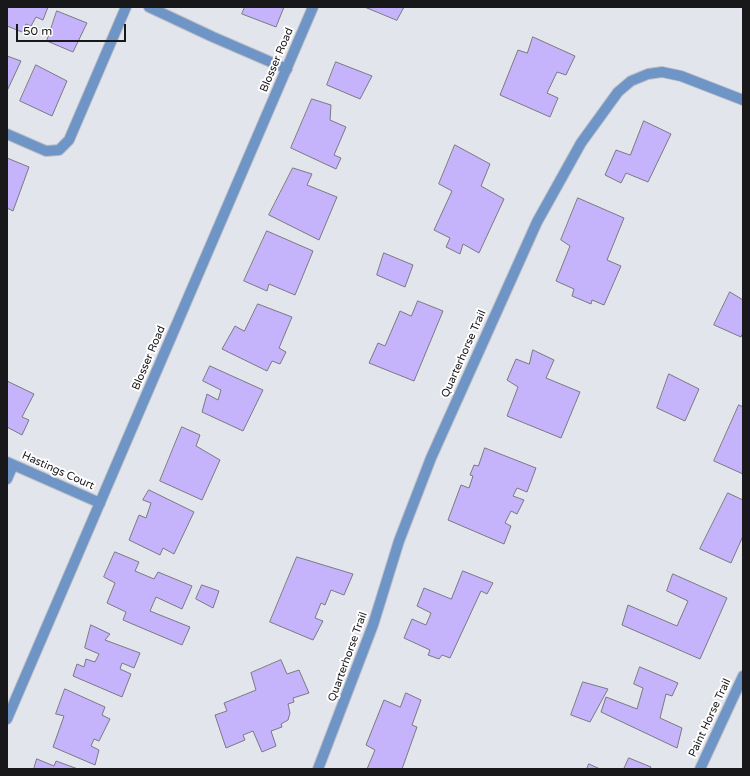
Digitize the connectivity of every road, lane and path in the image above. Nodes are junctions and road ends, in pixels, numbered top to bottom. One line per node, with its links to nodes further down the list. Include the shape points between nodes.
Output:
1 (126, 7): 6 (street, via 70,140 59,150 46,151)
2 (149, 7): 4 (street, via 213,38)
3 (313, 7): 4 (street, Blosser Road)
4 (286, 68): 9 (street, Blosser Road)
5 (743, 100): 12 (street, Quarterhorse Trail, via 681,76 662,72 648,74 631,81 618,92 581,142 537,222 431,458 400,542 374,625)
6 (7, 134)
7 (10, 463): 8 (street); 9 (street, Hastings Court)
8 (7, 479)
9 (100, 503): 11 (street, Blosser Road)
10 (743, 676): 13 (street, Paint Horse Trail)
11 (7, 719)
12 (318, 769)
13 (700, 769)

